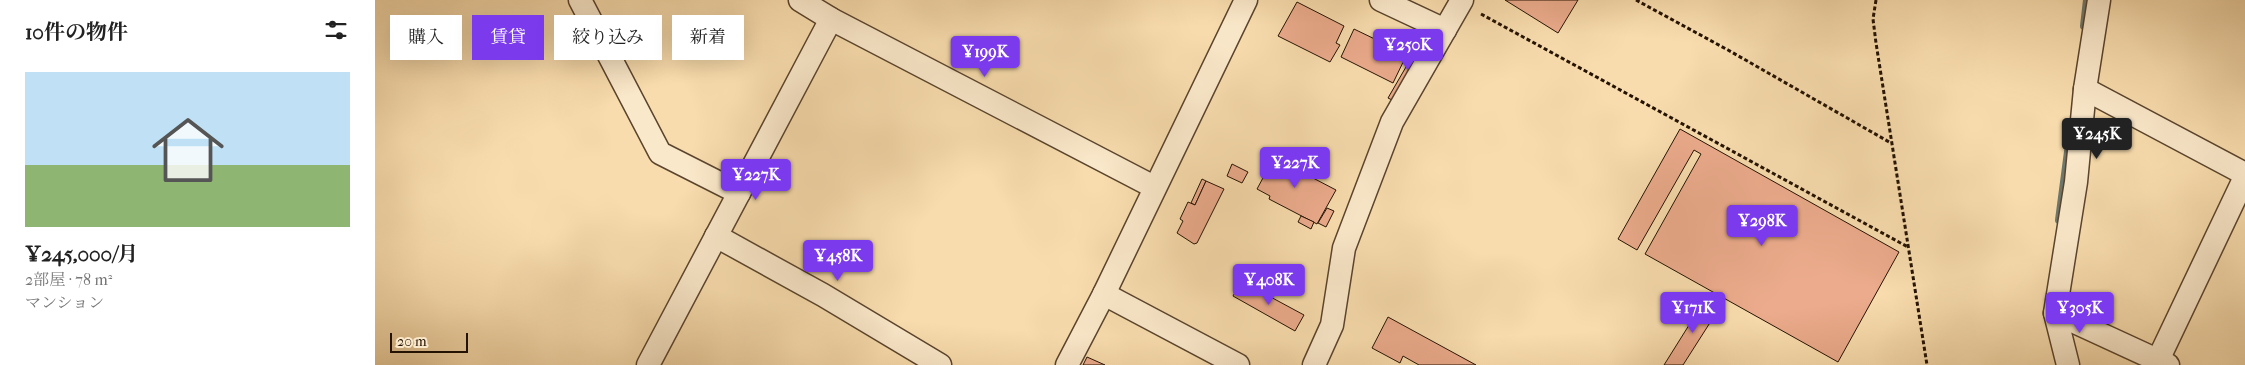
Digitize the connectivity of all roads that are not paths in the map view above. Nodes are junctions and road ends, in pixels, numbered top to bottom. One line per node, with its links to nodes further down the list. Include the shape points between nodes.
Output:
1 (580, 0): 12 (street, via 660,153)
2 (800, 0): 7 (street)
3 (1246, 0): 11 (street)
4 (1381, 0): 8 (street)
5 (2099, 0): 9 (street)
6 (1460, 1): 8 (street)
7 (831, 19): 11 (street); 12 (street)
8 (1445, 30): 21 (street, via 1392,122 1344,248 1331,325)
9 (2085, 89): 10 (street); 15 (street)
10 (2245, 175): 16 (street)
11 (1154, 187): 14 (street)
12 (739, 193): 13 (street)
13 (716, 236): 17 (street); 18 (street, via 823,294)
14 (1104, 294): 19 (street); 20 (street)
15 (2055, 313): 16 (street); 22 (street)
16 (2163, 363)
17 (648, 365)
18 (940, 365)
19 (1067, 365)
20 (1238, 365)
21 (1314, 365)
22 (2068, 365)

